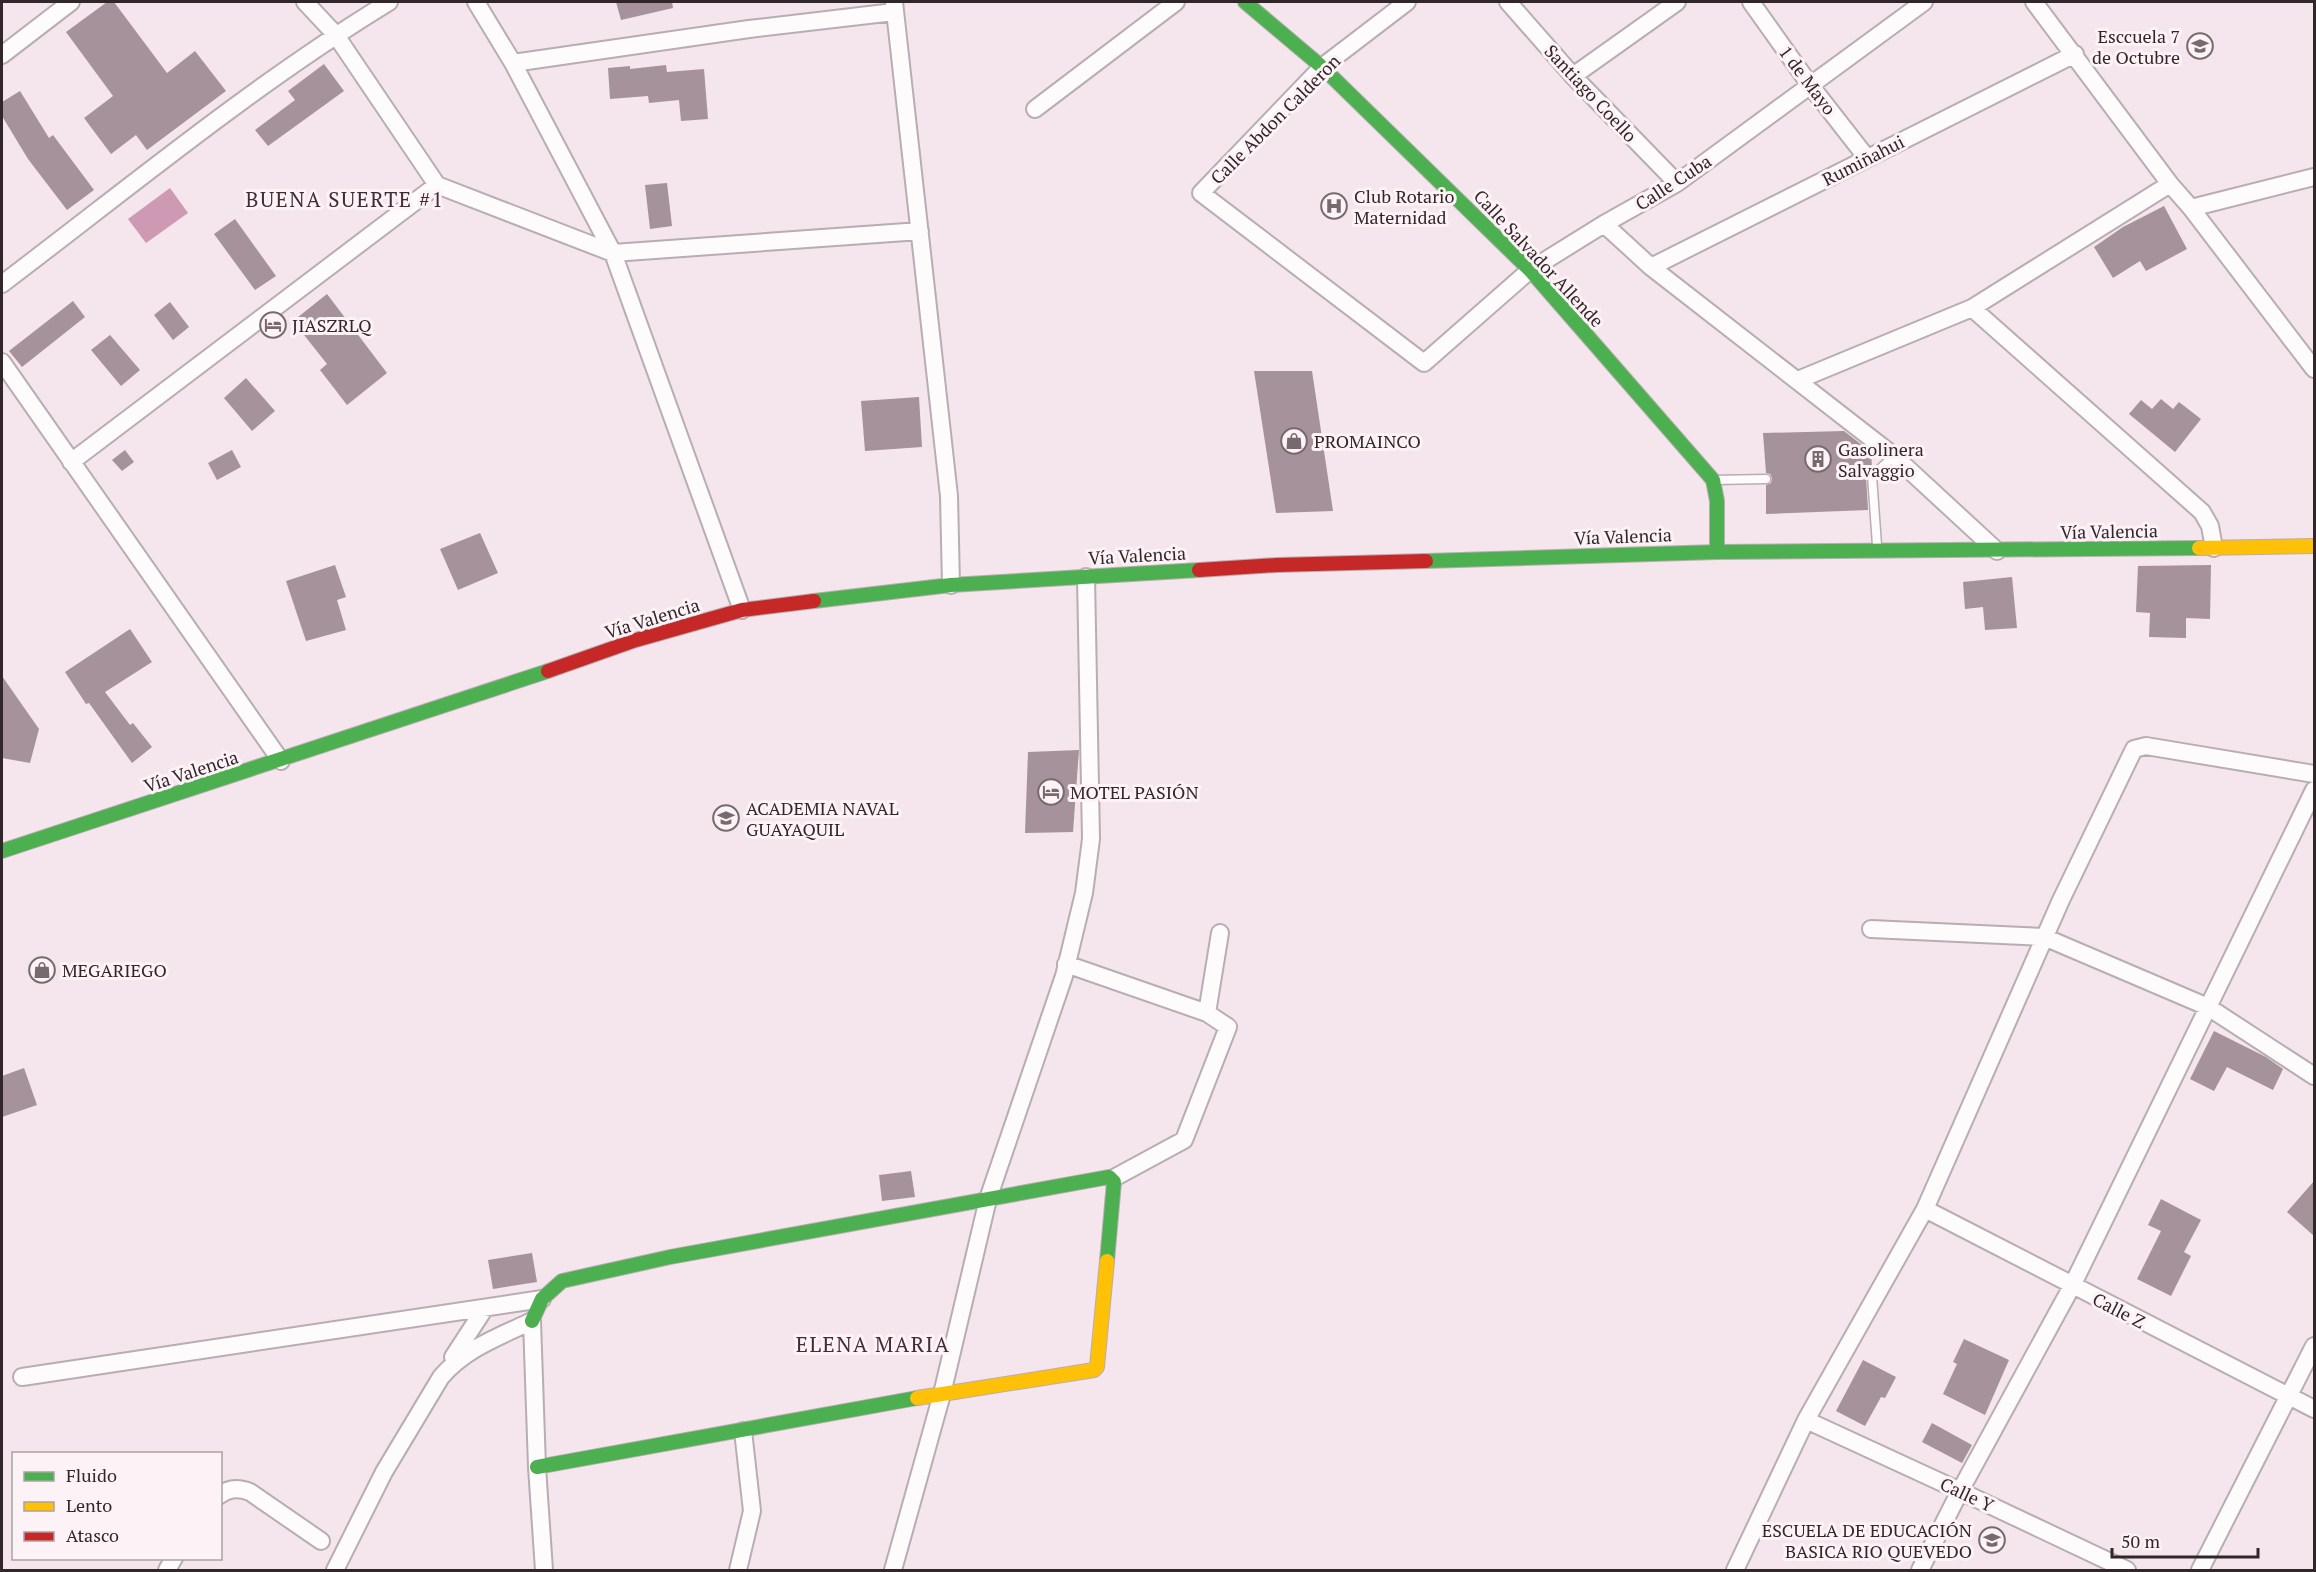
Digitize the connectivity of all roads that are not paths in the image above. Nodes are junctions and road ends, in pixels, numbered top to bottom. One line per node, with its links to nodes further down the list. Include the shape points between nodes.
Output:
1 (70, 2): 17 (street)
2 (305, 2): 15 (street)
3 (389, 2): 15 (street)
4 (476, 2): 18 (street)
5 (1176, 2): 22 (street)
6 (1245, 2): 19 (main road, Calle Salvador Allende)
7 (1407, 2): 19 (street, Calle Abdon Calderon)
8 (1508, 2): 20 (street, Santiago Coello)
9 (1677, 2): 20 (street)
10 (1751, 2): 21 (street, 1 de Mayo)
11 (1924, 2): 21 (street, Calle Cuba)
12 (2034, 2): 16 (street)
13 (894, 7): 14 (street); 30 (street)
14 (862, 8): 18 (street, via 749,29)
15 (335, 34): 26 (street); 34 (street)
16 (2075, 54): 23 (street, Rumiñahui); 27 (street)
17 (2, 55)
18 (513, 63): 31 (street)
19 (1322, 67): 33 (main road, Calle Salvador Allende); 37 (street, Calle Abdon Calderon, via 1201,193)
20 (1573, 76): 25 (street, Santiago Coello)
21 (1810, 85): 23 (street, 1 de Mayo); 25 (street, Calle Cuba)
22 (1035, 110)
23 (1867, 158): 32 (street, Rumiñahui)
24 (2314, 177): 28 (street)
25 (1677, 183): 29 (street, Calle Cuba)
26 (437, 184): 31 (street); 41 (street)
27 (2170, 184): 28 (street); 35 (street)
28 (2191, 208): 38 (street)
29 (1604, 224): 32 (street); 33 (street, Calle Cuba)
30 (920, 231): 31 (street); 50 (street, via 949,496)
31 (613, 253): 51 (street)
32 (1651, 267): 39 (street)
33 (1530, 270): 37 (street, Calle Cuba); 43 (main road, Calle Salvador Allende)
34 (2, 284)
35 (1972, 308): 39 (street); 45 (street, via 2202,512 2210,526)
36 (2, 363): 41 (street)
37 (1424, 363)
38 (2314, 369)
39 (1797, 380): 40 (street)
40 (1894, 456): 46 (lane, via 1872,476); 47 (street)
41 (71, 462): 52 (street)
42 (1766, 479): 43 (lane)
43 (1713, 480): 48 (main road)
44 (2314, 546): 45 (main road, Vía Valencia)
45 (2214, 548): 47 (main road, Vía Valencia)
46 (1877, 550): 47 (main road, Vía Valencia); 48 (main road, Vía Valencia)
47 (1998, 551)
48 (1717, 552): 49 (main road, Vía Valencia, via 1277,565)
49 (1086, 577): 50 (main road, Vía Valencia); 59 (street, via 1091,839 1084,893)
50 (951, 585): 51 (main road, Vía Valencia)
51 (742, 610): 52 (main road, Vía Valencia, via 636,640)
52 (281, 760): 55 (main road, Vía Valencia)
53 (2314, 774): 58 (street, via 2146,746 2134,749)
54 (2314, 790): 60 (street)
55 (2, 851)
56 (1871, 929): 58 (street)
57 (1220, 933): 61 (street)
58 (2044, 938): 60 (street); 65 (street)
59 (1066, 964): 61 (street); 64 (street)
60 (2208, 1007): 62 (street); 66 (street)
61 (1207, 1013): 63 (street, via 1228,1027 1184,1140)
62 (2314, 1076)
63 (1112, 1179): 64 (main road); 73 (main road, via 1097,1367)
64 (988, 1199): 67 (main road, via 670,1257 562,1281); 73 (street)
65 (1925, 1209): 66 (street, Calle Z); 76 (street)
66 (2072, 1286): 74 (street, Calle Z); 79 (street)
67 (543, 1299): 68 (street); 69 (main road)
68 (485, 1308): 71 (street); 72 (street)
69 (532, 1321): 72 (street, via 471,1349); 78 (street)
70 (2314, 1346): 74 (street)
71 (22, 1377)
72 (441, 1377): 82 (street, via 372,1493)
73 (942, 1394): 77 (main road); 85 (street)
74 (2289, 1396): 75 (street, Calle Z); 89 (street)
75 (2314, 1409)
76 (1806, 1420): 79 (street, Calle Y); 86 (street)
77 (743, 1431): 78 (main road); 84 (street, via 752,1511)
78 (537, 1467): 83 (street)
79 (1960, 1491): 87 (street); 88 (street, Calle Y)
80 (222, 1494): 81 (street, via 239,1488 250,1492)
81 (321, 1540)
82 (342, 1568)
83 (544, 1570)
84 (738, 1570)
85 (893, 1570)
86 (1735, 1570)
87 (1920, 1570)
88 (2127, 1570)
89 (2200, 1570)

